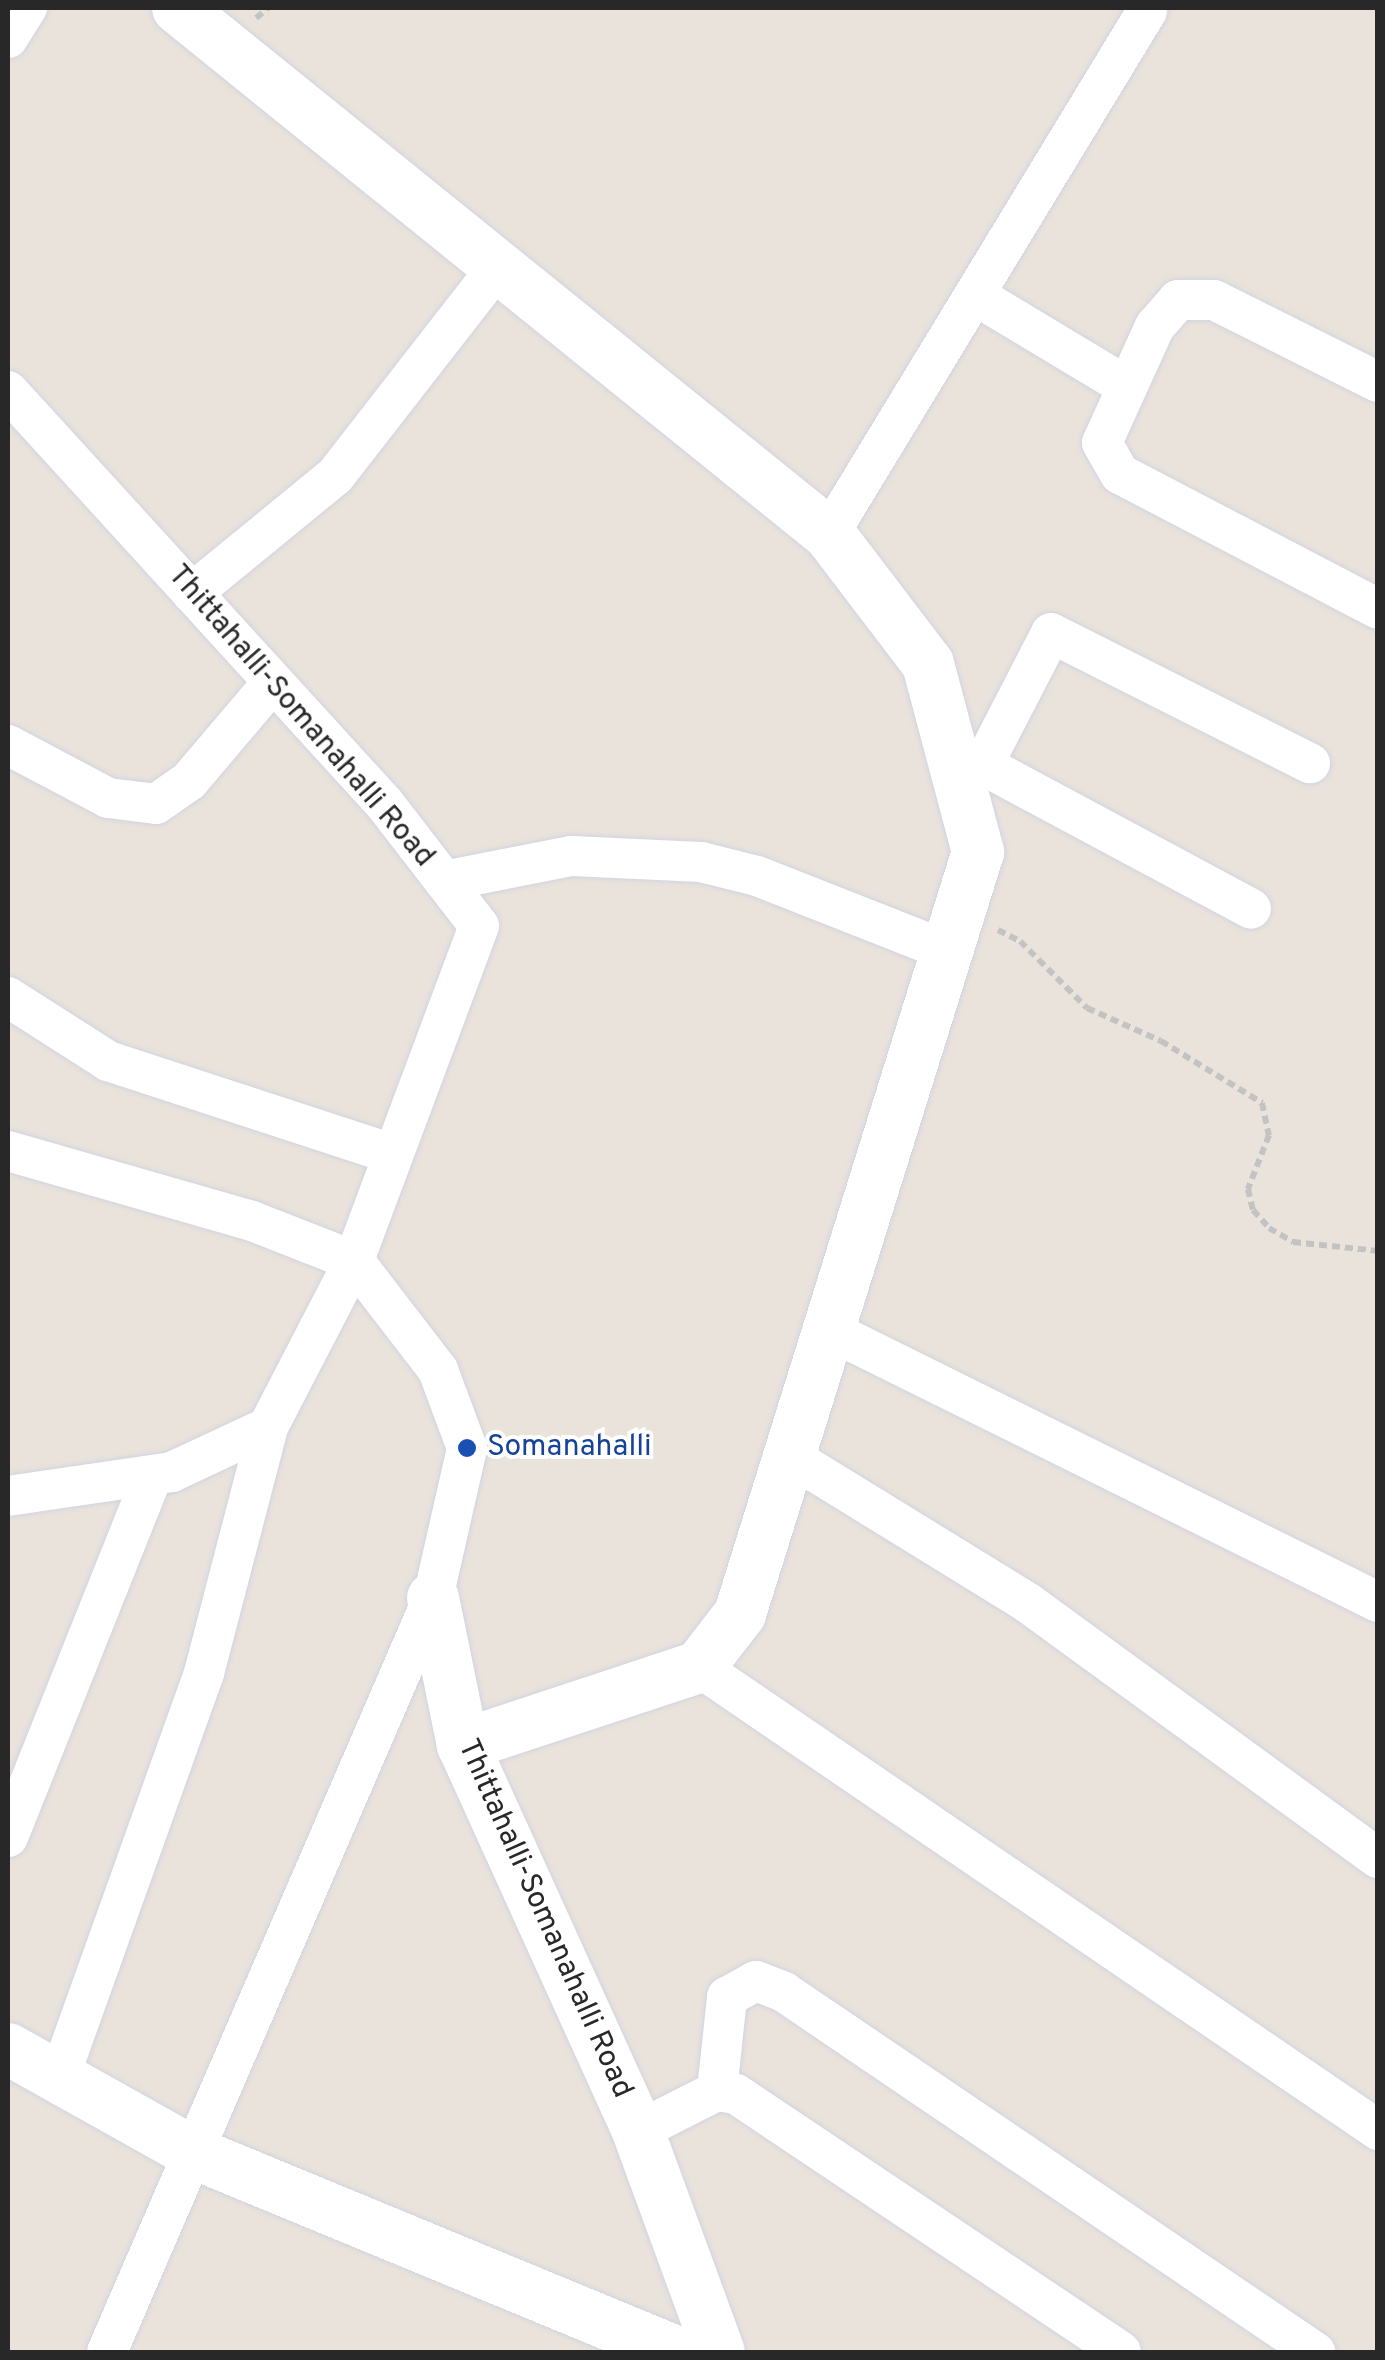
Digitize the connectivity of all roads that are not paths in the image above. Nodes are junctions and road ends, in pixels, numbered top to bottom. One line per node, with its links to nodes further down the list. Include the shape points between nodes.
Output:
1 (27, 8): 4 (street)
2 (178, 8): 5 (street)
3 (1146, 11): 6 (street)
4 (8, 38)
5 (496, 268): 10 (street); 11 (street, via 335,476)
6 (978, 296): 8 (street); 10 (street)
7 (1378, 382): 8 (street, via 1196,297 1164,311)
8 (1126, 386): 12 (street, via 1102,443 1120,474)
9 (8, 391): 11 (street, Thittahalli-Somanahalli Road)
10 (828, 534): 16 (street, via 928,664)
11 (192, 593): 13 (street, Thittahalli-Somanahalli Road)
12 (1378, 608)
13 (273, 682): 14 (street, via 189,782 156,804 108,798); 17 (street, Thittahalli-Somanahalli Road, via 384,803)
14 (8, 745)
15 (1310, 763): 16 (street, via 1052,633)
16 (972, 776): 18 (street); 19 (street, via 978,852)
17 (444, 882): 19 (street, via 572,856 701,862); 22 (street, Thittahalli-Somanahalli Road, via 478,926)
18 (1251, 909)
19 (954, 936): 24 (street)
20 (8, 997): 22 (street, via 108,1061)
21 (8, 1152): 23 (street, via 252,1222)
22 (394, 1154): 23 (street, Thittahalli-Somanahalli Road)
23 (354, 1262): 25 (street); 29 (street, Thittahalli-Somanahalli Road, via 438,1370 467,1448)
24 (827, 1329): 26 (street); 30 (street)
25 (268, 1428): 27 (street); 36 (street, via 204,1673)
26 (791, 1457): 31 (street, via 740,1614); 34 (street, via 1028,1603)
27 (153, 1475): 28 (street); 33 (street)
28 (8, 1496)
29 (432, 1598): 32 (street, Thittahalli-Somanahalli Road); 40 (street)
30 (1378, 1602)
31 (699, 1667): 32 (street); 38 (street)
32 (462, 1746): 39 (street, Thittahalli-Somanahalli Road)
33 (8, 1837)
34 (1378, 1858)
35 (8, 2049): 36 (street)
36 (59, 2078): 40 (street)
37 (717, 2091): 39 (street); 44 (street, via 736,2094); 45 (street, via 727,1997 756,1981 784,1992)
38 (1378, 2130)
39 (638, 2131): 43 (street, Thittahalli-Somanahalli Road)
40 (194, 2153): 41 (street); 42 (street)
41 (107, 2352)
42 (676, 2352)
43 (719, 2352)
44 (1121, 2352)
45 (1315, 2352)

